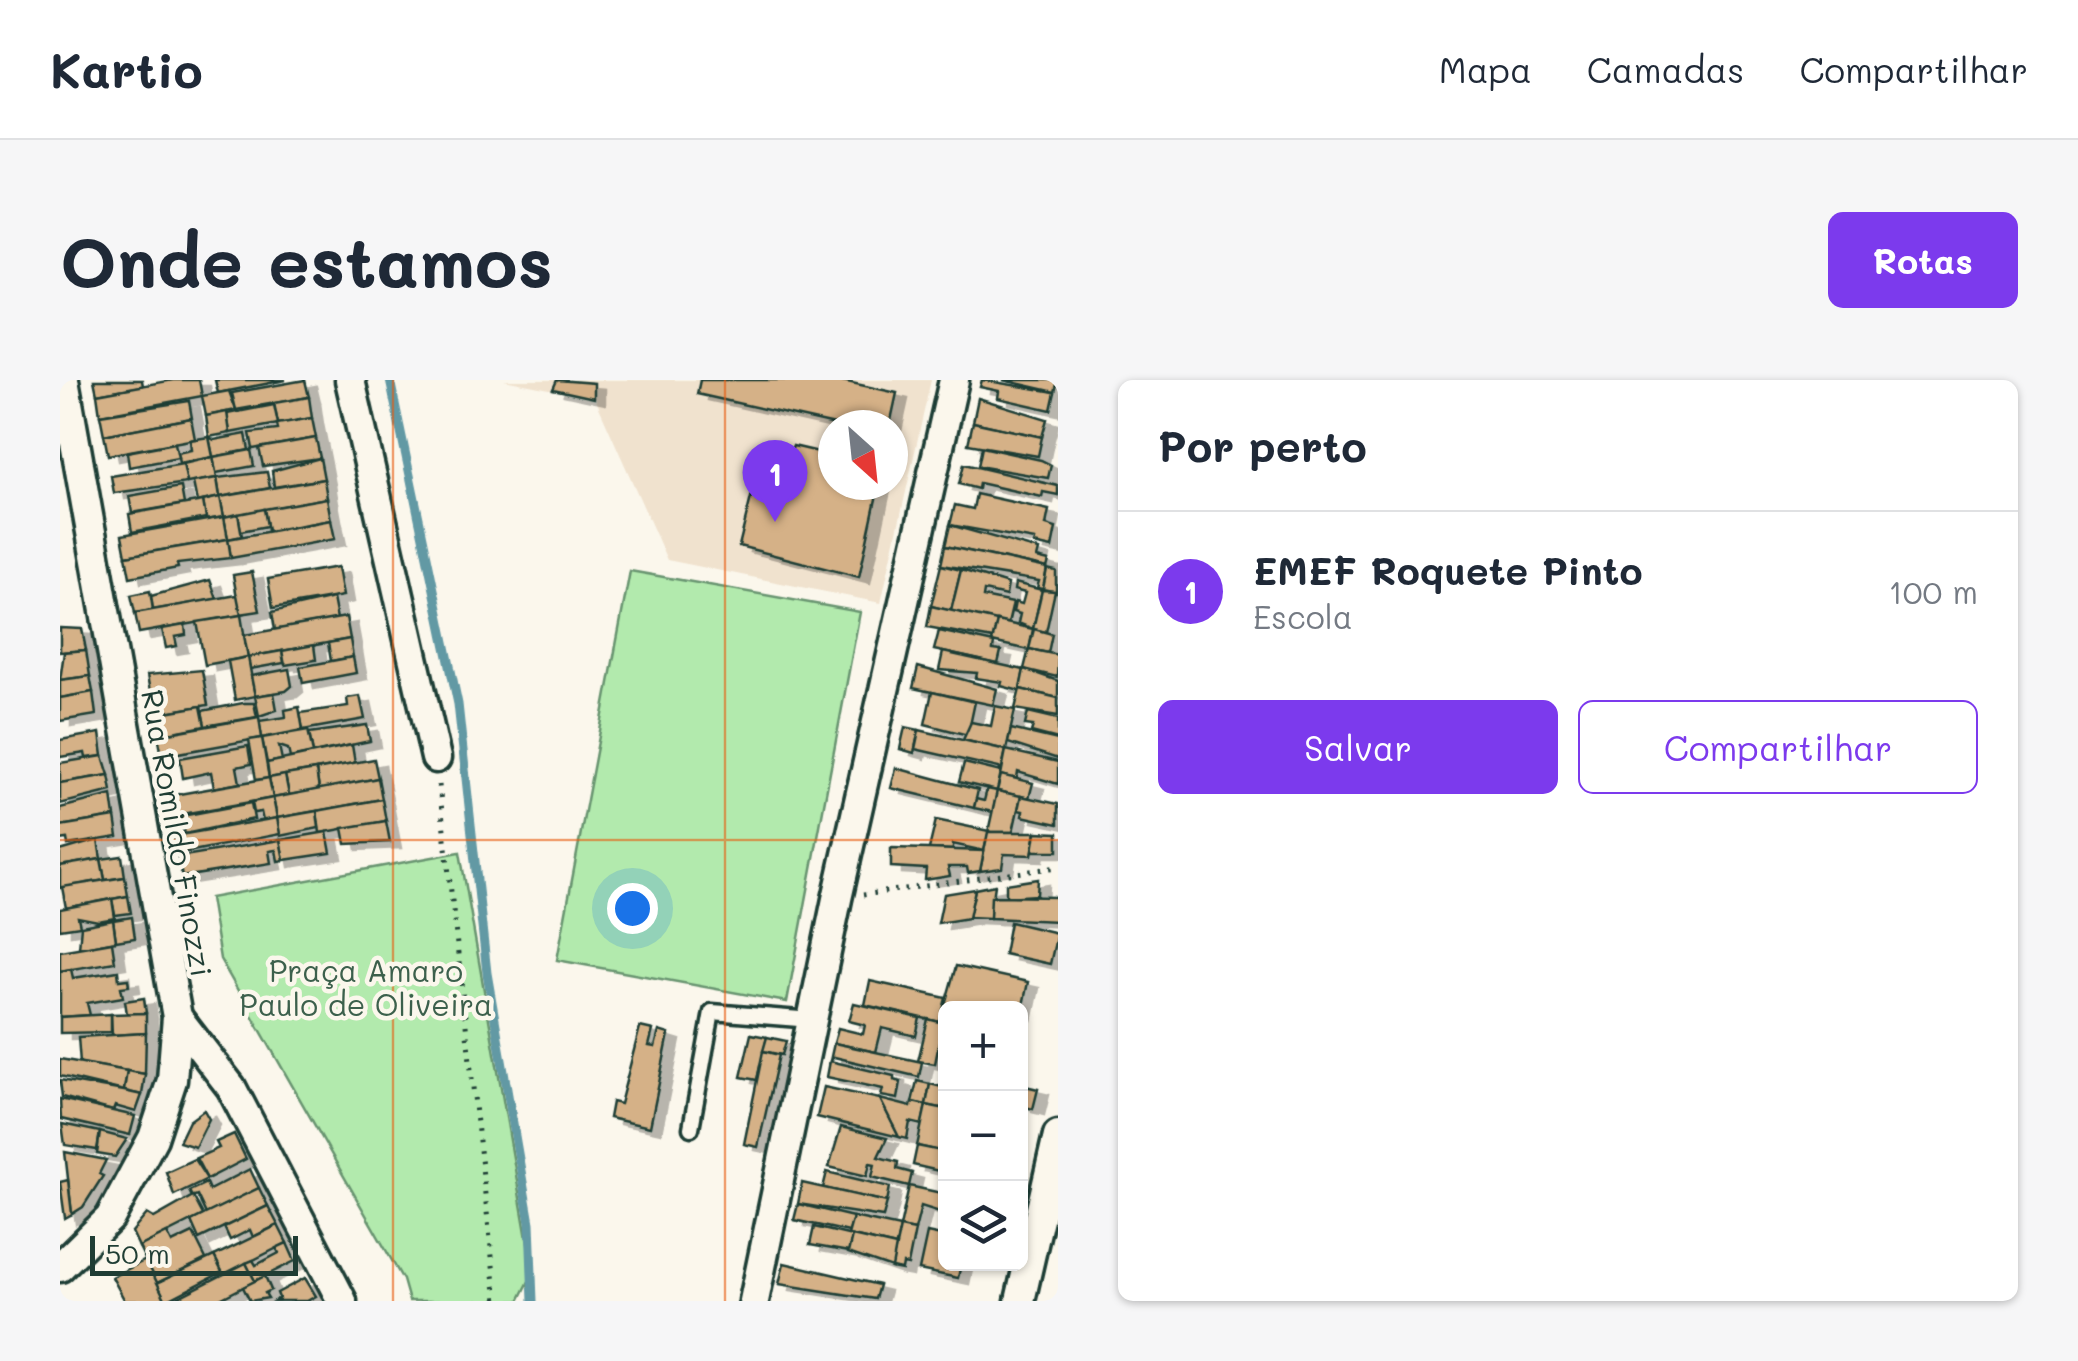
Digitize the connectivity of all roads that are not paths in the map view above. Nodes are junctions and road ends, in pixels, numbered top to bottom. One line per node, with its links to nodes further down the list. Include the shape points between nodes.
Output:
1 (64, 380): 5 (street, Rua Romildo Finozzi)
2 (350, 380): 4 (street)
3 (954, 380): 6 (street)
4 (436, 758)
5 (177, 1017): 9 (street, Rua Romildo Finozzi, via 172,1080 153,1138 110,1218); 10 (street, via 230,1087)
6 (812, 1020): 7 (lane, via 712,1012); 11 (street)
7 (691, 1128)
8 (1058, 1135): 12 (street)
9 (60, 1266)
10 (342, 1301)
11 (754, 1301)
12 (1020, 1301)

